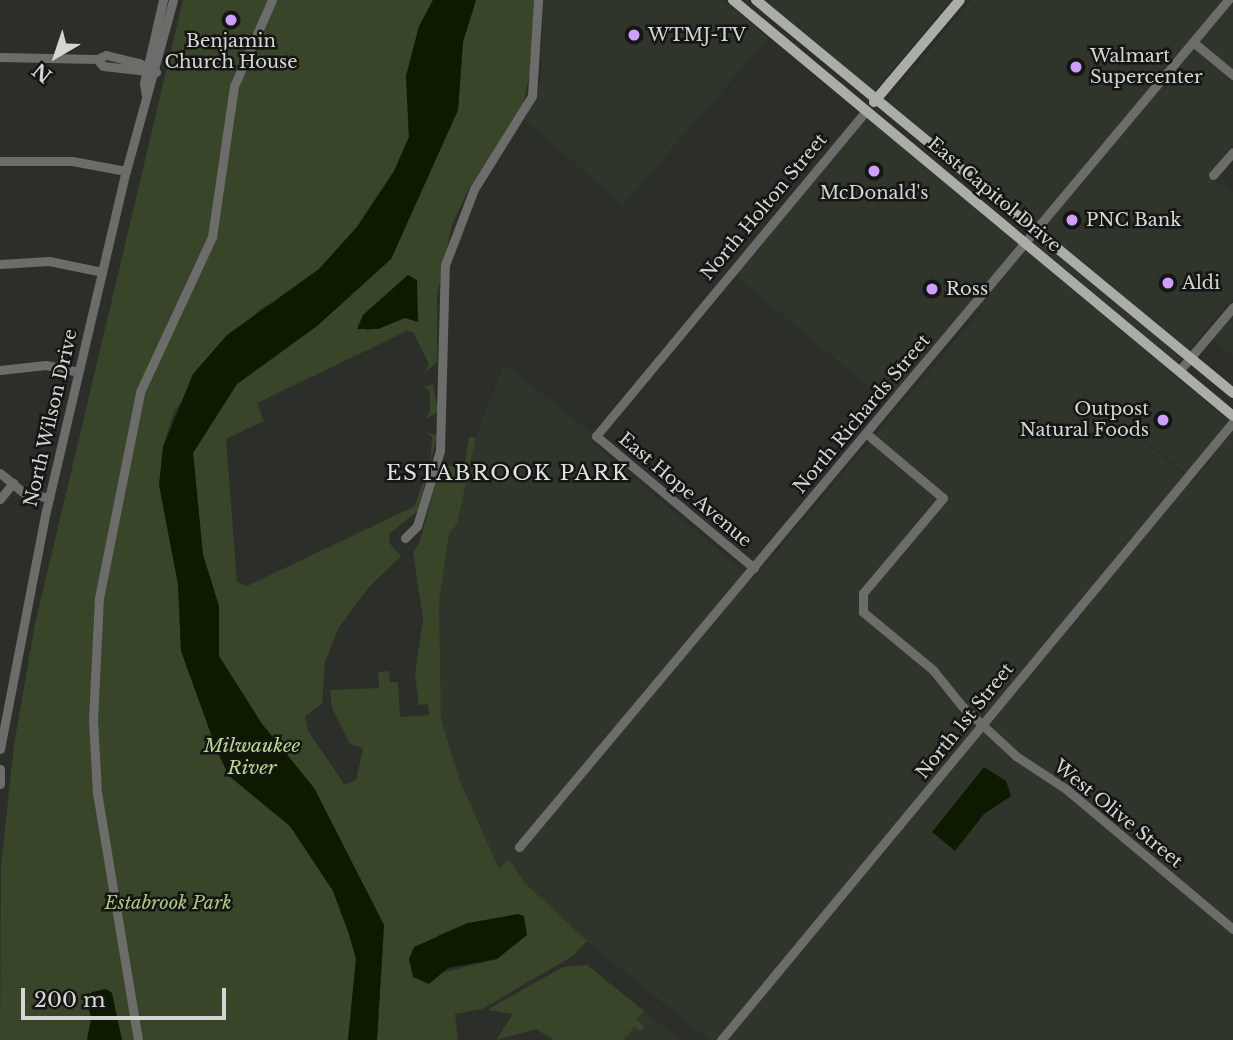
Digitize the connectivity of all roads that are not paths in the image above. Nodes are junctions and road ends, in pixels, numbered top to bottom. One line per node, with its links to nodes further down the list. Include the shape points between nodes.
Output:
1 (163, 0): 11 (street, North Wilson Drive)
2 (173, 0): 11 (street, North Wilson Drive)
3 (272, 0): 46 (street, via 234,86 212,237 140,392 99,598 93,720 97,793)
4 (538, 0): 37 (street, via 532,96 474,189 446,265 440,451 417,526)
5 (733, 0): 14 (main road, East Capitol Drive)
6 (756, 0): 13 (main road, East Capitol Drive)
7 (960, 0): 13 (main road, North Holton Street)
8 (1228, 0): 9 (street, North Richards Street)
9 (1193, 42): 12 (street); 19 (street, North Richards Street)
10 (0, 57): 11 (street, via 97,59 106,55)
11 (150, 71): 17 (street, North Wilson Drive)
12 (1233, 75)
13 (877, 99): 14 (main road, North Holton Street); 19 (main road, East Capitol Drive)
14 (866, 111): 20 (main road, East Capitol Drive); 32 (street, North Holton Street)
15 (1233, 152): 18 (street)
16 (0, 161): 17 (street, via 72,161)
17 (126, 171): 22 (street, North Wilson Drive)
18 (1213, 175)
19 (1036, 230): 20 (street, North Richards Street); 24 (main road, East Capitol Drive)
20 (1025, 243): 27 (main road, East Capitol Drive); 31 (street, North Richards Street)
21 (0, 264): 22 (street, via 49,261)
22 (102, 272): 26 (street, North Wilson Drive)
23 (1233, 307): 24 (street)
24 (1191, 358): 27 (street); 28 (main road, East Capitol Drive)
25 (0, 370): 26 (street, via 46,365)
26 (78, 372): 35 (street, North Wilson Drive)
27 (1179, 372): 29 (main road, East Capitol Drive)
28 (1233, 393)
29 (1233, 416)
30 (1233, 422): 40 (street, North 1st Street)
31 (867, 434): 38 (street, North Richards Street); 40 (street, West Olive Street, via 943,498 863,593 863,612 933,670)
32 (596, 436): 38 (street, East Hope Avenue)
33 (0, 473): 34 (street)
34 (13, 483): 35 (street, via 23,492); 36 (street)
35 (49, 498): 39 (street, North Wilson Drive)
36 (0, 499)
37 (405, 538)
38 (754, 568): 44 (street, North Richards Street)
39 (3, 711): 41 (street, North Wilson Drive)
40 (983, 724): 45 (street, West Olive Street, via 1016,756 1066,789); 47 (street, North 1st Street)
41 (0, 750)
42 (0, 769): 43 (street)
43 (0, 784)
44 (519, 847)
45 (1233, 929)
46 (138, 1040)
47 (721, 1040)

